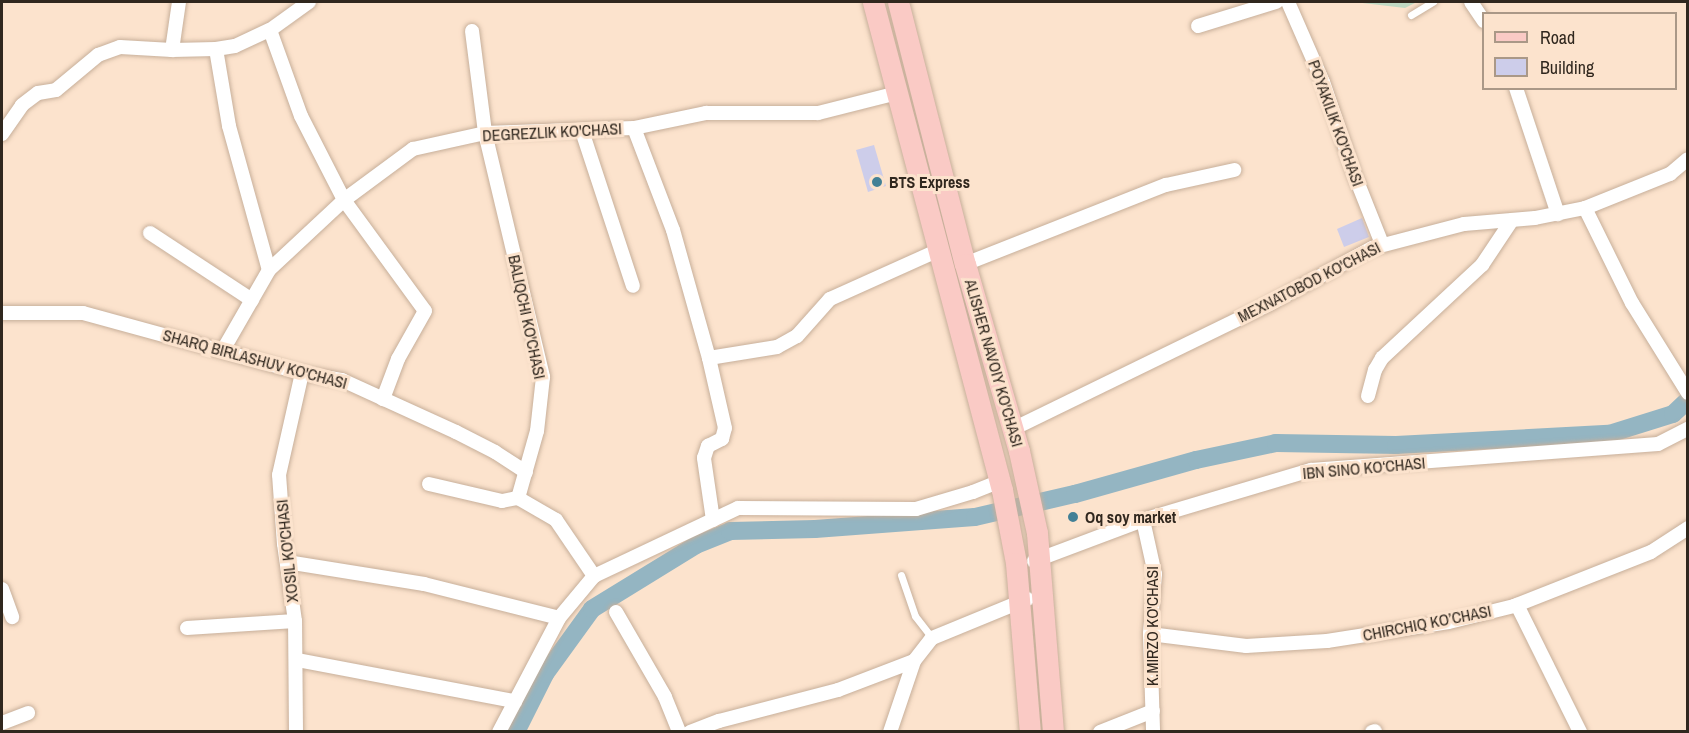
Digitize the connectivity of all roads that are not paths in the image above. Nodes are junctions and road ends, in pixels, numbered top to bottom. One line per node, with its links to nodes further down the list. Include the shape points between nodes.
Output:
1 (179, 2): 15 (street)
2 (309, 2): 12 (street)
3 (873, 2): 17 (main road, ALISHER NAVOIY KO'CHASI)
4 (898, 2): 31 (main road, ALISHER NAVOIY KO'CHASI)
5 (1275, 2): 11 (street)
6 (1288, 2): 29 (street, POYAKILIK KO'CHASI, via 1323,82)
7 (1433, 2): 9 (lane)
8 (1471, 2): 10 (street)
9 (1411, 15)
10 (1482, 18)
11 (1198, 26)
12 (270, 30): 14 (street, via 235,46); 24 (street, via 301,116)
13 (472, 31): 20 (street, BALIQCHI KO'CHASI)
14 (216, 49): 15 (street); 32 (street, via 229,126)
15 (172, 50): 21 (street, via 120,47 98,55 56,90 38,93 22,105)
16 (1517, 90): 26 (street)
17 (897, 93): 18 (street, DEGREZLIK KO'CHASI, via 818,113 706,113); 30 (main road, ALISHER NAVOIY KO'CHASI)
18 (634, 128): 19 (street, DEGREZLIK KO'CHASI); 37 (street, via 673,230)
19 (582, 130): 20 (street, DEGREZLIK KO'CHASI); 33 (street)
20 (485, 133): 24 (street, DEGREZLIK KO'CHASI, via 413,149); 44 (street, BALIQCHI KO'CHASI, via 543,377 537,432)
21 (2, 134)
22 (1688, 159): 25 (street, MEXNATOBOD KO'CHASI, via 1670,174)
23 (1234, 170): 31 (street, via 1166,185)
24 (344, 200): 32 (street, DEGREZLIK KO'CHASI); 41 (street, via 425,311 398,359)
25 (1585, 208): 26 (street, MEXNATOBOD KO'CHASI); 39 (street, via 1632,303)
26 (1558, 214): 27 (street, MEXNATOBOD KO'CHASI)
27 (1512, 220): 29 (street, MEXNATOBOD KO'CHASI, via 1464,224); 40 (street, via 1482,265 1382,358)
28 (150, 233): 34 (street)
29 (1382, 244): 42 (street, MEXNATOBOD KO'CHASI)
30 (937, 251): 37 (street, via 830,299 797,336 777,346); 46 (main road, ALISHER NAVOIY KO'CHASI)
31 (965, 264): 42 (main road, ALISHER NAVOIY KO'CHASI)
32 (269, 270): 34 (street, DEGREZLIK KO'CHASI)
33 (633, 286)
34 (252, 300): 36 (street, DEGREZLIK KO'CHASI)
35 (2, 313): 36 (street, SHARQ BIRLASHUV KO'CHASI, via 83,313)
36 (223, 350): 38 (street, SHARQ BIRLASHUV KO'CHASI)
37 (709, 358): 48 (street, via 725,428 722,439 708,446 704,458)
38 (302, 373): 41 (street, SHARQ BIRLASHUV KO'CHASI, via 342,380); 52 (street, XOSIL KO'CHASI, via 279,475)
39 (1688, 393)
40 (1368, 396)
41 (382, 399): 44 (street, SHARQ BIRLASHUV KO'CHASI, via 495,452)
42 (1013, 429): 51 (main road, ALISHER NAVOIY KO'CHASI)
43 (1685, 433): 49 (street, IBN SINO KO‘CHASI, via 1658,444 1311,470)
44 (526, 472): 47 (street, BALIQCHI KO'CHASI)
45 (429, 484): 47 (street, via 502,501)
46 (1001, 486): 48 (street, via 916,509 738,507); 53 (main road, ALISHER NAVOIY KO'CHASI)
47 (518, 498): 55 (street, via 556,520)
48 (713, 520): 55 (street)
49 (1143, 520): 51 (street, IBN SINO KO‘CHASI, via 1062,549); 65 (street, K.MIRZO KO'CHASI, via 1155,574)
50 (1688, 528): 59 (street, CHIRCHIQ KO’CHASI, via 1651,552)
51 (1040, 561): 53 (street, IBN SINO KO‘CHASI); 57 (main road, ALISHER NAVOIY KO'CHASI)
52 (287, 562): 62 (street, via 424,584); 63 (street, XOSIL KO'CHASI)
53 (1016, 563): 58 (main road, ALISHER NAVOIY KO'CHASI)
54 (901, 575): 66 (lane, via 915,616)
55 (594, 576): 62 (street)
56 (2, 589): 61 (street)
57 (1043, 597): 58 (street); 79 (main road, ALISHER NAVOIY KO'CHASI)
58 (1020, 600): 66 (street); 78 (main road, ALISHER NAVOIY KO'CHASI)
59 (1517, 605): 65 (street, CHIRCHIQ KO’CHASI, via 1449,622 1327,641 1246,646); 82 (street)
60 (616, 612): 75 (street, via 665,697)
61 (12, 617)
62 (559, 618): 69 (street)
63 (295, 621): 64 (street); 67 (street, XOSIL KO'CHASI)
64 (187, 628)
65 (1150, 634): 70 (street, K.MIRZO KO'CHASI)
66 (932, 638): 68 (street)
67 (297, 660): 69 (street); 73 (street, XOSIL KO'CHASI)
68 (914, 661): 76 (street, via 838,690); 77 (street)
69 (515, 701): 74 (street)
70 (1153, 711): 80 (street); 81 (street, K.MIRZO KO'CHASI)
71 (28, 713): 72 (street)
72 (2, 723)
73 (296, 732)
74 (499, 732)
75 (679, 732)
76 (690, 732)
77 (890, 732)
78 (1030, 732)
79 (1053, 732)
80 (1100, 732)
81 (1153, 732)
82 (1580, 732)

